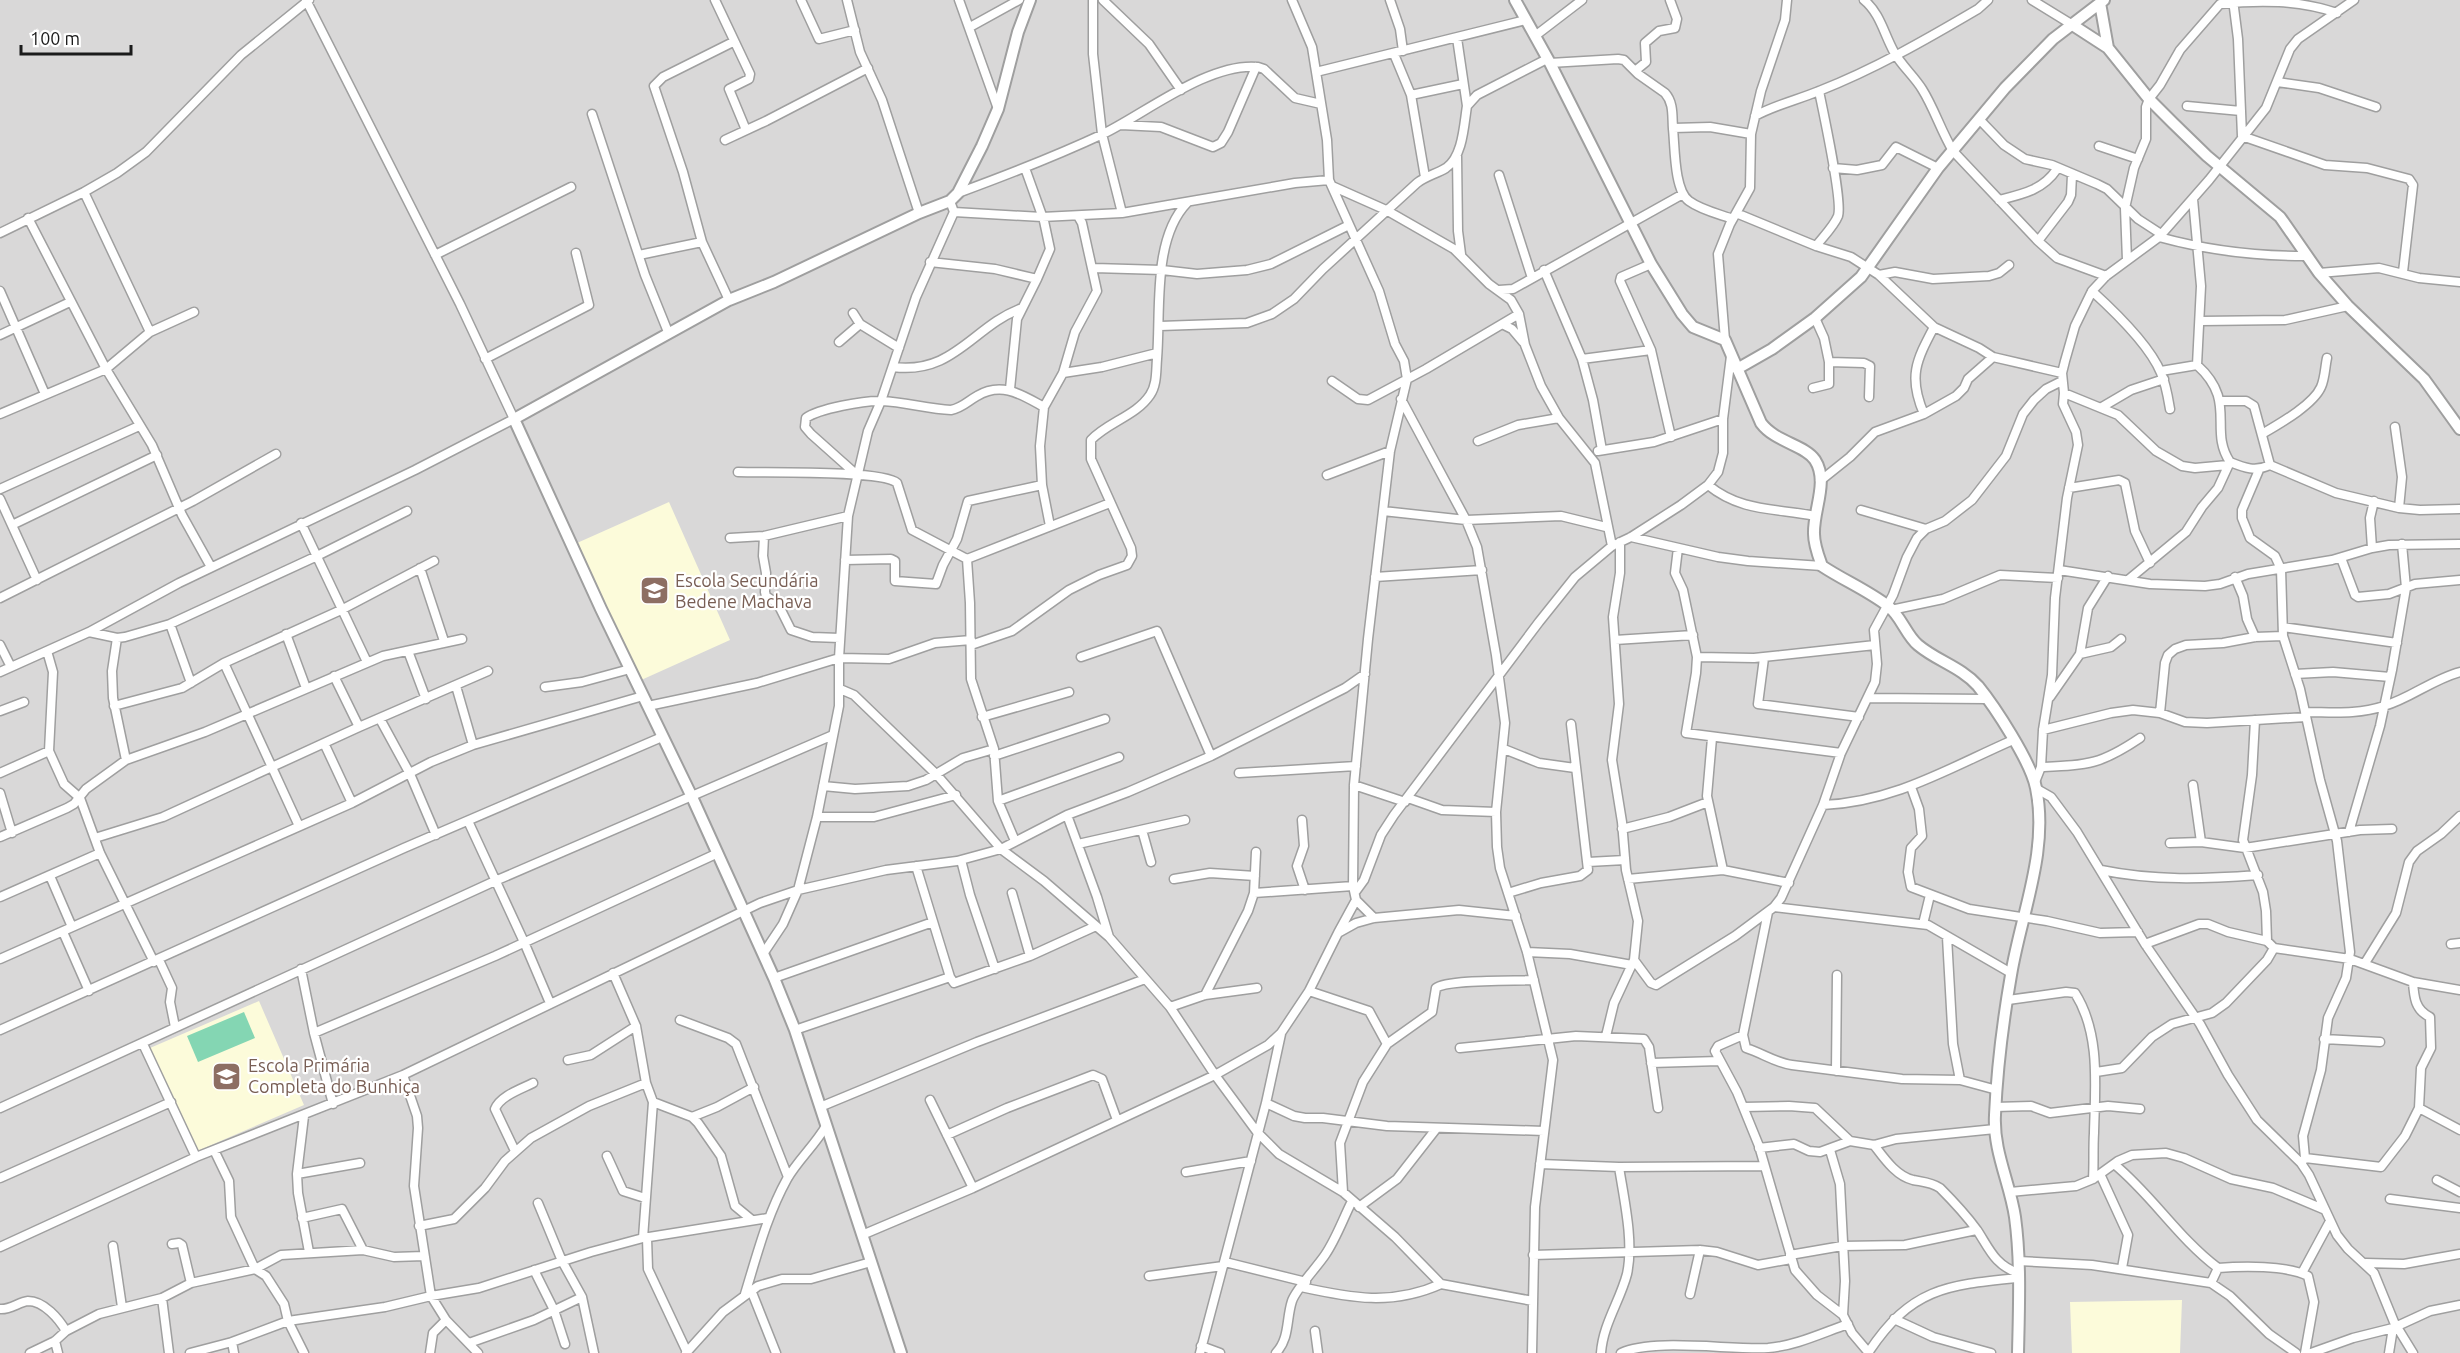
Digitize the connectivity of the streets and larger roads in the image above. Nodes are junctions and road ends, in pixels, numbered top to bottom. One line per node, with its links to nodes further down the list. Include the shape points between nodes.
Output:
1 (715, 0): 29 (street)
2 (801, 0): 25 (street, via 819,39)
3 (847, 0): 25 (street)
4 (959, 0): 24 (street)
5 (1093, 0): 58 (street, via 1093,54)
6 (1103, 0): 42 (street, via 1149,44)
7 (1292, 0): 39 (street, via 1312,47)
8 (1390, 0): 28 (street)
9 (1515, 0): 22 (street)
10 (1582, 0): 26 (street)
11 (1670, 0): 38 (street, via 1677,19 1675,28 1659,31 1646,43 1646,62)
12 (1787, 0): 53 (street, via 1785,20)
13 (1864, 0): 34 (street, via 1880,20)
14 (1988, 0): 34 (street)
15 (2032, 0): 23 (street)
16 (2354, 0): 21 (street)
17 (308, 1): 76 (street, via 241,55 146,152); 101 (street)
18 (1026, 1): 24 (street); 50 (street)
19 (2101, 1): 23 (street); 31 (street)
20 (2233, 1): 21 (street, via 2309,3); 45 (street, via 2220,4 2186,43); 51 (street)
21 (2337, 13): 40 (street, via 2290,48)
22 (1526, 20): 26 (street); 27 (street)
23 (2071, 24): 31 (street); 54 (street)
24 (970, 27): 50 (street)
25 (855, 30): 37 (street)
26 (1535, 36): 35 (street)
27 (1457, 38): 30 (street); 41 (street)
28 (1401, 39): 30 (street); 32 (street)
29 (733, 42): 57 (street, via 750,74 749,79 729,89); 96 (street, via 663,77 654,86)
30 (1413, 48): 32 (street)
31 (2108, 48): 45 (street)
32 (1403, 51): 33 (street)
33 (1394, 54): 39 (street); 44 (street)
34 (1897, 56): 43 (street); 63 (street, via 1922,88)
35 (1549, 61): 38 (street, via 1574,63 1611,57 1624,60); 47 (street, via 1477,95); 90 (street)
36 (1256, 67): 42 (street, via 1215,74); 46 (street, via 1264,69 1295,98); 55 (street, via 1221,143 1213,147 1161,127)
37 (868, 68): 57 (street); 84 (street)
38 (1635, 71): 56 (street, via 1669,97)
39 (1316, 72): 46 (street)
40 (2277, 82): 49 (street, via 2319,88); 60 (street, via 2266,108)
41 (1463, 84): 44 (street); 47 (street)
42 (1181, 90): 55 (street)
43 (1819, 91): 53 (street); 68 (street)
44 (1411, 95): 73 (street)
45 (2149, 99): 65 (street, via 2146,139); 66 (street)
46 (1321, 104): 74 (street)
47 (1467, 106): 64 (street)
48 (2187, 106): 51 (street)
49 (2376, 107)
50 (998, 109): 80 (street)
51 (2241, 111): 60 (street)
52 (592, 114): 102 (street)
53 (1755, 116): 59 (street)
54 (1979, 119): 63 (street); 70 (street, via 2004,145 2025,159)
55 (1119, 125): 58 (street)
56 (1673, 128): 59 (street, via 1710,127); 77 (street)
57 (746, 130): 61 (street)
58 (1102, 134): 67 (street); 85 (street)
59 (1750, 134): 87 (street, via 1750,188)
60 (2242, 136): 66 (street); 112 (street, via 2325,165 2367,168 2409,179 2413,185)
61 (725, 140)
62 (2100, 146): 65 (street)
63 (1953, 151): 69 (street); 78 (street)
64 (1457, 156): 73 (street, via 1445,169); 100 (street)
65 (2138, 159): 82 (street)
66 (2219, 166): 79 (street); 103 (street, via 2280,217)
67 (1025, 168): 80 (street); 88 (street)
68 (1833, 168): 69 (street, via 1857,170 1882,165 1896,147); 97 (street, via 1838,215)
69 (1938, 168): 109 (street)
70 (2057, 169): 72 (street); 78 (street, via 2040,187)
71 (1499, 175): 116 (street)
72 (2072, 175): 82 (street, via 2107,189); 95 (street, via 2068,202)
73 (1425, 177): 83 (street)
74 (1330, 183): 81 (street, via 1265,188); 83 (street); 91 (street)
75 (571, 187): 101 (street)
76 (84, 192): 89 (street); 138 (street)
77 (1683, 195): 87 (street, via 1694,204); 90 (street)
78 (1999, 200): 95 (street)
79 (2193, 200): 93 (street); 98 (street)
80 (954, 202): 84 (street); 88 (street); 105 (street)
81 (1187, 203): 85 (street); 110 (street, via 1167,237)
82 (2125, 208): 93 (street); 104 (street)
83 (1386, 210): 94 (street); 100 (street)
84 (919, 213): 123 (street)
85 (1122, 213): 86 (street)
86 (1078, 216): 88 (street); 108 (street)
87 (1734, 216): 97 (street); 141 (street, via 1718,254)
88 (1042, 217): 117 (street, via 1050,249)
89 (28, 218): 92 (street); 125 (street)
90 (1631, 222): 106 (street); 111 (street)
91 (1349, 225): 94 (street); 110 (street, via 1271,264 1247,270 1197,274)
92 (0, 233)
93 (2160, 235): 98 (street); 104 (street)
94 (1357, 240): 136 (street, via 1294,299 1266,316 1247,323); 160 (street, via 1379,291)
95 (2038, 241): 115 (street, via 2057,258)
96 (702, 242): 102 (street); 123 (street)
97 (1816, 246): 109 (street, via 1851,257)
98 (2197, 246): 103 (street); 132 (street)
99 (576, 253): 151 (street, via 589,305)
100 (1461, 254): 120 (street)
101 (435, 255): 151 (street)
102 (639, 255): 139 (street)
103 (2305, 256): 113 (street)
104 (2127, 261): 115 (street)
105 (930, 262): 117 (street, via 995,269); 144 (street)
106 (1651, 264): 141 (street, via 1694,327); 145 (street, via 1621,277 1620,281)
107 (2009, 265): 114 (street, via 1989,276 1933,279 1895,272)
108 (1094, 268): 110 (street); 157 (street, via 1096,295 1075,332)
109 (1869, 269): 114 (street); 131 (street)
110 (1162, 270): 136 (street)
111 (1544, 270): 116 (street); 150 (street)
112 (2403, 272): 113 (street, via 2362,268); 118 (street, via 2419,278)
113 (2319, 273): 126 (street)
114 (1880, 275): 137 (street)
115 (2106, 276): 122 (street)
116 (1532, 278): 119 (street)
117 (1037, 279): 127 (street)
118 (2460, 282)
119 (1513, 289): 120 (street); 124 (street)
120 (1499, 290): 124 (street)
121 (0, 291): 135 (street)
122 (2092, 291): 158 (street, via 2137,338); 159 (street, via 2075,326)
123 (729, 300): 139 (street)
124 (1511, 300): 130 (street)
125 (70, 302): 135 (street); 155 (street)
126 (2348, 306): 132 (street, via 2301,318); 180 (street, via 2424,379)
127 (1022, 308): 154 (street, via 934,364 907,369); 163 (street, via 1015,327)
128 (194, 312): 138 (street)
129 (853, 313): 133 (street)
130 (1519, 314): 134 (street); 143 (street)
131 (1815, 318): 152 (street); 156 (street)
132 (2201, 321): 153 (street)
133 (860, 324): 142 (street); 144 (street)
134 (1504, 325): 143 (street, via 1519,335); 160 (street)
135 (16, 326): 140 (street); 165 (street)
136 (1160, 326): 146 (street)
137 (1934, 327): 148 (street); 174 (street, via 1915,371 1915,388)
138 (150, 332): 155 (street)
139 (668, 332): 176 (street)
140 (0, 335)
141 (1725, 340): 147 (street)
142 (839, 342)
143 (1525, 345): 175 (street)
144 (899, 348): 154 (street)
145 (1651, 350): 150 (street); 182 (street)
146 (1157, 353): 157 (street); 202 (street, via 1150,395 1091,440 1091,459)
147 (1731, 356): 156 (street); 177 (street)
148 (1993, 357): 159 (street); 174 (street, via 1968,379 1961,392)
149 (2327, 358): 181 (street, via 2324,379 2316,394)
150 (1582, 359): 184 (street)
151 (485, 360): 176 (street)
152 (1829, 362): 162 (street, via 1829,384); 166 (street, via 1868,364)
153 (2197, 365): 158 (street); 169 (street, via 2214,384)
154 (893, 367): 168 (street)
155 (106, 369): 165 (street); 178 (street)
156 (1737, 369): 195 (street, via 1761,423 1775,436 1814,458)
157 (1063, 373): 170 (street)
158 (2162, 375): 171 (street); 172 (street)
159 (2062, 377): 164 (street); 216 (street, via 2034,399 2023,414 2006,456 1972,500 1946,521)
160 (1407, 379): 161 (street, via 1368,400 1358,399); 167 (street)
161 (1332, 381)
162 (1814, 388)
163 (1010, 389): 168 (street, via 990,390 951,410); 170 (street)
164 (2064, 393): 171 (street); 198 (street, via 2063,404 2078,445)
165 (45, 394): 173 (street)
166 (1869, 397)
167 (1401, 399): 185 (street); 211 (street)
168 (881, 401): 193 (street, via 868,431); 193 (street, via 813,412 806,418 805,427 811,434)
169 (2221, 401): 181 (street, via 2251,403); 189 (street, via 2223,447)
170 (1044, 407): 196 (street)
171 (2102, 407): 189 (street, via 2118,415 2156,451 2182,466)
172 (2170, 409)
173 (0, 414)
174 (1924, 414): 195 (street, via 1875,432)
175 (1559, 418): 183 (street, via 1518,425); 186 (street)
176 (514, 419): 212 (street); 274 (street)
177 (1723, 419): 182 (street); 197 (street, via 1722,464)
178 (139, 426): 188 (street); 199 (street)
179 (2395, 427): 204 (street, via 2402,477)
180 (2460, 429)
181 (2262, 434): 190 (street)
182 (1671, 437): 184 (street)
183 (1478, 441)
184 (1602, 450): 186 (street)
185 (1390, 451): 194 (street); 208 (street)
186 (1588, 453): 215 (street, via 1599,475)
187 (276, 454): 203 (street)
188 (157, 455): 203 (street); 213 (street)
189 (2229, 463): 191 (street); 231 (street, via 2225,478 2186,532)
190 (2270, 465): 191 (street); 201 (street, via 2325,489)
191 (2259, 470): 235 (street, via 2242,518 2250,538 2275,556)
192 (738, 472): 193 (street)
193 (857, 475): 209 (street); 225 (street, via 895,480 912,530)
194 (1327, 475)
195 (1820, 481): 210 (street)
196 (1042, 485): 214 (street); 225 (street, via 968,501)
197 (1708, 485): 210 (street, via 1738,504); 218 (street)
198 (2069, 488): 231 (street, via 2119,480 2125,483 2135,531); 237 (street)
199 (0, 489)
200 (0, 499): 213 (street)
201 (2374, 501): 204 (street); 224 (street, via 2370,518)
202 (1110, 503): 214 (street); 260 (street, via 1131,548 1127,566 1069,590 1012,631)
203 (180, 507): 233 (street); 241 (street)
204 (2399, 507): 205 (street)
205 (2460, 509)
206 (1861, 510): 216 (street)
207 (407, 511): 226 (street)
208 (1383, 511): 211 (street); 239 (street)
209 (848, 516): 217 (street); 229 (street)
210 (1815, 516): 232 (street, via 1815,546)
211 (1466, 520): 215 (street, via 1561,516); 236 (street)
212 (301, 523): 226 (street); 233 (street)
213 (12, 525): 241 (street)
214 (1050, 526): 228 (street)
215 (1606, 527): 220 (street)
216 (1926, 529): 246 (street, via 1906,557)
217 (764, 536): 219 (street); 255 (street, via 766,596 782,608 791,630 812,637)
218 (1631, 537): 220 (street); 223 (street)
219 (730, 538)
220 (1616, 544): 258 (street, via 1620,573 1613,605); 281 (street, via 1575,577)
221 (2402, 544): 222 (street); 224 (street); 244 (street)
222 (2460, 544)
223 (1678, 548): 232 (street, via 1748,561); 252 (street, via 1676,573)
224 (2372, 548): 227 (street)
225 (952, 549): 228 (street); 229 (street, via 935,585 895,581 891,559)
226 (315, 557): 247 (street); 248 (street)
227 (2341, 558): 235 (street); 244 (street, via 2356,597)
228 (967, 559): 260 (street)
229 (845, 560): 255 (street)
230 (434, 561): 234 (street)
231 (2150, 563): 242 (street)
232 (1822, 566): 246 (street)
233 (211, 567): 250 (street)
234 (420, 568): 247 (street); 259 (street)
235 (2281, 569): 240 (street); 249 (street)
236 (1482, 570): 239 (street); 281 (street)
237 (2059, 574): 238 (street); 246 (street, via 2000,576 1943,599); 289 (street)
238 (2108, 576): 242 (street); 266 (street, via 2088,608)
239 (1375, 577): 278 (street)
240 (2235, 578): 242 (street, via 2205,586); 253 (street)
241 (37, 580): 245 (street)
242 (2128, 580)
243 (2460, 580): 244 (street)
244 (2406, 588): 261 (street)
245 (0, 598)
246 (1889, 608): 263 (street, via 1876,625); 292 (street, via 1916,644 1965,674)
247 (341, 610): 251 (street); 271 (street)
248 (170, 624): 254 (street); 283 (street)
249 (2283, 632): 253 (street); 261 (street); 279 (street)
250 (89, 633): 254 (street); 264 (street)
251 (286, 634): 272 (street); 286 (street)
252 (1693, 635): 258 (street); 269 (street)
253 (2255, 637): 300 (street, via 2175,649 2165,663)
254 (117, 638): 295 (street, via 112,671)
255 (840, 638): 267 (street)
256 (462, 639): 259 (street)
257 (2121, 639): 266 (street, via 2111,647)
258 (1615, 640): 355 (street, via 1619,704 1612,760)
259 (444, 641): 265 (street)
260 (971, 642): 267 (street, via 935,643 889,659); 302 (street, via 971,679)
261 (2397, 643): 282 (street)
262 (0, 645): 273 (street)
263 (1875, 645): 270 (street); 290 (street, via 1877,672)
264 (47, 651): 273 (street); 319 (street, via 53,672)
265 (408, 651): 271 (street); 291 (street)
266 (2080, 654): 289 (street)
267 (839, 657): 287 (street); 293 (street, via 757,683)
268 (1081, 657): 322 (street, via 1157,631)
269 (1697, 657): 270 (street); 313 (street, via 1686,733)
270 (1764, 658): 303 (street, via 1758,704)
271 (367, 662): 280 (street)
272 (224, 663): 283 (street); 299 (street)
273 (11, 667): 276 (street)
274 (630, 669): 285 (street); 293 (street)
275 (488, 671): 284 (street)
276 (0, 672)
277 (2460, 672): 296 (street, via 2439,678)
278 (1365, 674): 322 (street); 326 (street)
279 (2295, 674): 282 (street, via 2333,672); 301 (street)
280 (334, 676): 286 (street); 309 (street)
281 (1499, 676): 318 (street); 342 (street)
282 (2390, 677): 296 (street)
283 (191, 683): 295 (street)
284 (456, 686): 291 (street); 317 (street)
285 (545, 687)
286 (306, 688): 299 (street)
287 (840, 689): 311 (street); 332 (street, via 854,695)
288 (1069, 692): 302 (street)
289 (2050, 697): 310 (street)
290 (1869, 698): 292 (street); 303 (street)
291 (426, 699): 304 (street)
292 (1986, 699): 315 (street)
293 (646, 701): 307 (street); 312 (street)
294 (24, 702): 297 (street)
295 (114, 706): 324 (street)
296 (2384, 706): 301 (street, via 2360,712); 359 (street)
297 (0, 711)
298 (552, 712): 307 (street)
299 (248, 713): 324 (street); 325 (street)
300 (2160, 713): 306 (street, via 2185,722); 310 (street, via 2110,713)
301 (2305, 714): 306 (street); 360 (street)
302 (982, 717): 320 (street)
303 (1859, 717): 321 (street)
304 (380, 719): 309 (street); 331 (street)
305 (1105, 719): 320 (street)
306 (2256, 720): 368 (street, via 2244,823)
307 (554, 722): 317 (street)
308 (1571, 724): 328 (street)
309 (359, 727): 316 (street)
310 (2043, 730): 327 (street)
311 (833, 735): 335 (street); 340 (street)
312 (662, 737): 340 (street); 353 (street)
313 (1712, 738): 321 (street); 344 (street)
314 (2140, 738): 327 (street, via 2100,761)
315 (2013, 741): 336 (street); 337 (street)
316 (324, 743): 325 (street); 345 (street)
317 (473, 745): 331 (street)
318 (1504, 749): 328 (street, via 1539,763); 347 (street)
319 (49, 751): 329 (street); 341 (street, via 64,784)
320 (994, 753): 332 (street, via 963,758); 343 (street)
321 (1841, 753): 346 (street)
322 (1211, 756): 348 (street)
323 (1119, 757): 343 (street)
324 (126, 760): 341 (street, via 86,789)
325 (272, 766): 354 (street); 363 (street, via 163,817)
326 (1356, 766): 330 (street); 333 (street)
327 (2041, 767): 336 (street)
328 (1575, 768): 376 (street)
329 (0, 773)
330 (1239, 773)
331 (410, 774): 345 (street); 361 (street)
332 (937, 775): 335 (street, via 908,786); 339 (street)
333 (1354, 785): 342 (street); 390 (street)
334 (2193, 785): 365 (street)
335 (823, 786): 350 (street)
336 (2036, 786): 379 (street, via 2062,809); 400 (street, via 2039,831)
337 (1911, 787): 346 (street, via 1876,799); 393 (street, via 1922,836 1911,848 1908,883)
338 (0, 793): 358 (street)
339 (956, 795): 350 (street, via 881,816); 369 (street)
340 (692, 796): 372 (street); 385 (street)
341 (80, 798): 358 (street, via 67,808); 363 (street)
342 (1406, 800): 347 (street, via 1442,810); 390 (street, via 1381,835 1364,880)
343 (999, 801): 364 (street)
344 (1708, 802): 355 (street); 378 (street)
345 (352, 803): 354 (street)
346 (1823, 805): 386 (street)
347 (1496, 812): 392 (street, via 1500,868)
348 (1067, 815): 364 (street); 367 (street)
349 (2460, 816): 420 (street, via 2409,862 2396,913)
350 (817, 817): 387 (street)
351 (1185, 820): 357 (street)
352 (1302, 820): 388 (street, via 1304,846 1297,866)
353 (468, 821): 361 (street); 385 (street)
354 (299, 826): 395 (street)
355 (1622, 829): 374 (street)
356 (2392, 829): 359 (street)
357 (1142, 830): 367 (street); 375 (street)
358 (12, 832): 362 (street)
359 (2349, 832): 360 (street)
360 (2335, 834): 368 (street); 417 (street)
361 (436, 835): 418 (street)
362 (0, 837)
363 (95, 838): 371 (street)
364 (1015, 841): 369 (street)
365 (2201, 842): 366 (street); 368 (street)
366 (2170, 843)
367 (1078, 844): 408 (street)
368 (2246, 848): 380 (street)
369 (1001, 849): 373 (street); 403 (street)
370 (1256, 852): 382 (street)
371 (100, 853): 381 (street); 395 (street)
372 (718, 853): 397 (street); 410 (street)
373 (961, 860): 377 (street); 422 (street)
374 (1625, 860): 376 (street); 384 (street)
375 (1151, 862)
376 (1588, 862): 392 (street, via 1588,870 1580,876)
377 (916, 866): 387 (street); 401 (street)
378 (1723, 870): 384 (street); 386 (street)
379 (2101, 870): 380 (street, via 2172,879); 406 (street)
380 (2258, 875): 412 (street)
381 (50, 876): 394 (street); 404 (street)
382 (1255, 876): 383 (street, via 1210,873); 391 (street)
383 (1174, 879)
384 (1628, 879): 419 (street, via 1637,910)
385 (495, 881): 410 (street); 421 (street)
386 (1788, 883): 396 (street)
387 (798, 890): 397 (street); 414 (street)
388 (1305, 890): 390 (street); 391 (street)
389 (1012, 892): 415 (street)
390 (1355, 892): 399 (street, via 1367,914); 407 (street)
391 (1254, 893): 435 (street)
392 (1508, 893): 398 (street)
393 (1930, 894): 400 (street, via 1970,909); 402 (street)
394 (0, 896)
395 (126, 905): 404 (street); 418 (street)
396 (1771, 909): 402 (street); 419 (street, via 1656,985); 447 (street)
397 (744, 911): 414 (street); 423 (street)
398 (1516, 916): 399 (street, via 1459,910); 413 (street)
399 (1374, 918): 407 (street)
400 (2025, 918): 406 (street, via 2100,933); 424 (street)
401 (933, 922): 426 (street); 427 (street)
402 (1923, 924): 409 (street)
403 (1096, 926): 408 (street); 415 (street)
404 (72, 927): 405 (street)
405 (63, 932): 416 (street); 433 (street)
406 (2138, 932): 411 (street)
407 (1338, 933): 434 (street)
408 (1109, 937): 428 (street)
409 (1947, 937): 424 (street); 462 (street, via 1953,1044)
410 (524, 942): 437 (street); 445 (street)
411 (2145, 944): 412 (street, via 2204,924); 439 (street)
412 (2270, 945): 417 (street); 439 (street, via 2267,960 2226,1003 2212,1014)
413 (1527, 952): 419 (street); 429 (street)
414 (764, 954): 427 (street)
415 (1030, 956): 422 (street)
416 (0, 959)
417 (2350, 959): 420 (street); 450 (street)
418 (157, 961): 433 (street); 442 (street, via 171,987)
419 (1633, 963): 448 (street, via 1614,1002)
420 (2365, 963): 430 (street)
421 (301, 969): 442 (street); 445 (street)
422 (995, 969): 426 (street, via 958,983)
423 (614, 973): 437 (street); 441 (street)
424 (2011, 973): 436 (street)
425 (1837, 975): 458 (street)
426 (950, 976): 444 (street)
427 (774, 978): 444 (street)
428 (1145, 979): 438 (street); 472 (street)
429 (1534, 980): 449 (street); 453 (street, via 1439,986 1432,1012)
430 (2413, 982): 432 (street); 478 (street, via 2415,1002 2431,1022 2431,1048 2421,1068)
431 (1257, 988): 435 (street)
432 (2460, 990)
433 (89, 991): 443 (street)
434 (1310, 991): 446 (street); 453 (street, via 1369,1011)
435 (1206, 995): 438 (street)
436 (2008, 1000): 459 (street, via 2075,993 2089,1026); 466 (street)
437 (550, 1003): 461 (street)
438 (1170, 1007): 460 (street)
439 (2195, 1018): 459 (street, via 2162,1030 2122,1068); 500 (street, via 2257,1120)
440 (680, 1020): 465 (street, via 733,1041)
441 (636, 1026): 455 (street, via 591,1055); 464 (street)
442 (175, 1027): 452 (street)
443 (0, 1030)
444 (795, 1030): 472 (street)
445 (314, 1033): 471 (street)
446 (1281, 1033): 460 (street, via 1268,1045); 470 (street)
447 (1743, 1035): 456 (street, via 1716,1048); 458 (street, via 1746,1048 1781,1064)
448 (1606, 1036): 449 (street); 457 (street, via 1644,1039)
449 (1549, 1037): 454 (street); 488 (street, via 1553,1072)
450 (2324, 1039): 451 (street); 500 (street, via 2321,1070 2303,1136)
451 (2380, 1042)
452 (143, 1044): 468 (street); 475 (street)
453 (1387, 1044): 483 (street, via 1363,1082)
454 (1460, 1048)
455 (568, 1060)
456 (1719, 1061): 457 (street); 473 (street)
457 (1652, 1063): 476 (street)
458 (1836, 1071): 462 (street, via 1902,1079)
459 (2096, 1072): 477 (street)
460 (1215, 1075): 482 (street); 489 (street)
461 (403, 1076): 471 (street); 526 (street, via 418,1128 414,1186)
462 (1960, 1080): 466 (street)
463 (533, 1083): 495 (street, via 496,1105)
464 (646, 1083): 469 (street); 495 (street, via 579,1112)
465 (754, 1087): 481 (street); 508 (street)
466 (1997, 1090): 474 (street)
467 (930, 1100): 490 (street)
468 (171, 1102): 498 (street); 510 (street)
469 (653, 1102): 481 (street); 516 (street)
470 (1266, 1103): 483 (street, via 1294,1116); 489 (street)
471 (333, 1104): 480 (street)
472 (820, 1107): 484 (street)
473 (1744, 1107): 491 (street, via 1815,1108); 493 (street)
474 (1995, 1107): 477 (street, via 2031,1106 2050,1113); 486 (street)
475 (0, 1108)
476 (1658, 1108)
477 (2094, 1108): 479 (street); 509 (street)
478 (2419, 1108): 487 (street); 500 (street, via 2405,1136 2381,1167)
479 (2140, 1109)
480 (304, 1116): 494 (street); 507 (street)
481 (692, 1117): 524 (street, via 721,1156 735,1206)
482 (1117, 1120): 490 (street, via 1102,1079 1093,1075); 512 (street)
483 (1349, 1122): 485 (street); 513 (street, via 1340,1143)
484 (826, 1126): 508 (street); 528 (street)
485 (1436, 1129): 488 (street); 519 (street, via 1397,1179)
486 (1995, 1129): 492 (street, via 1896,1139); 514 (street, via 1999,1159)
487 (2460, 1130)
488 (1544, 1131): 502 (street)
489 (1257, 1132): 499 (street); 513 (street, via 1279,1154)
490 (947, 1135): 512 (street)
491 (1850, 1141): 492 (street); 496 (street)
492 (1874, 1145): 527 (street, via 1900,1173 1940,1188)
493 (1759, 1149): 496 (street, via 1794,1144 1809,1151); 504 (street)
494 (214, 1150): 498 (street); 548 (street, via 229,1181 231,1217)
495 (515, 1150): 526 (street, via 454,1219)
496 (1830, 1150): 532 (street, via 1840,1184)
497 (607, 1156): 516 (street, via 623,1191)
498 (196, 1157): 533 (street)
499 (1251, 1161): 506 (street); 545 (street)
500 (2303, 1161): 521 (street)
501 (360, 1163): 507 (street)
502 (1540, 1164): 505 (street); 539 (street)
503 (2114, 1164): 509 (street); 521 (street, via 2132,1155 2166,1153); 547 (street)
504 (1764, 1166): 505 (street); 541 (street)
505 (1620, 1167): 537 (street)
506 (1186, 1172)
507 (297, 1174): 522 (street)
508 (788, 1177): 523 (street)
509 (2097, 1177): 514 (street, via 2076,1186); 546 (street, via 2128,1235)
510 (0, 1178)
511 (2437, 1180): 515 (street)
512 (973, 1188): 528 (street)
513 (1343, 1192): 519 (street)
514 (2010, 1192): 550 (street)
515 (2460, 1192)
516 (645, 1198): 529 (street)
517 (2390, 1199): 520 (street)
518 (538, 1203): 542 (street)
519 (1355, 1204): 555 (street, via 1395,1237); 556 (street)
520 (2460, 1208)
521 (2324, 1209): 525 (street)
522 (302, 1218): 534 (street, via 342,1209); 536 (street)
523 (768, 1218): 524 (street); 557 (street)
524 (752, 1220): 529 (street)
525 (2330, 1223): 544 (street, via 2348,1249); 551 (street)
526 (419, 1226): 540 (street)
527 (1976, 1230): 532 (street, via 1905,1245); 550 (street, via 1993,1258)
528 (862, 1235): 543 (street)
529 (645, 1238): 542 (street); 590 (street, via 649,1273)
530 (172, 1244): 553 (street, via 182,1245)
531 (113, 1246): 564 (street)
532 (1842, 1246): 541 (street); 567 (street)
533 (0, 1247)
534 (363, 1250): 536 (street); 540 (street, via 394,1257)
535 (1700, 1250): 537 (street); 541 (street, via 1758,1264); 558 (street)
536 (309, 1252): 548 (street, via 281,1255)
537 (1629, 1253): 539 (street); 597 (street, via 1624,1284 1605,1328)
538 (2460, 1254): 544 (street, via 2404,1264)
539 (1533, 1255): 562 (street)
540 (424, 1256): 559 (street)
541 (1791, 1257): 567 (street, via 1801,1278)
542 (562, 1261): 549 (street); 560 (street)
543 (872, 1262): 557 (street, via 811,1279 771,1281); 592 (street)
544 (2366, 1263): 572 (street, via 2380,1283)
545 (1224, 1264): 552 (street); 556 (street); 579 (street)
546 (2122, 1268): 550 (street, via 2056,1262); 554 (street)
547 (2218, 1268): 551 (street); 554 (street)
548 (255, 1269): 553 (street); 570 (street, via 275,1288)
549 (534, 1270): 559 (street, via 479,1288); 566 (street)
550 (2018, 1271): 568 (street, via 1946,1288); 601 (street)
551 (2302, 1273): 603 (street, via 2311,1281 2314,1302)
552 (1149, 1276)
553 (191, 1283): 561 (street)
554 (2211, 1283): 602 (street)
555 (1441, 1284): 556 (street, via 1419,1294 1395,1298 1340,1296); 562 (street)
556 (1303, 1285): 580 (street, via 1291,1302)
557 (748, 1292): 590 (street, via 723,1312); 591 (street)
558 (1690, 1294)
559 (431, 1296): 569 (street); 570 (street)
560 (582, 1297): 566 (street); 589 (street)
561 (162, 1298): 564 (street); 583 (street)
562 (1533, 1301): 596 (street)
563 (2460, 1305): 572 (street, via 2430,1311)
564 (122, 1308): 573 (street, via 99,1314)
565 (0, 1310): 573 (street, via 28,1301 35,1303 56,1315)
566 (555, 1310): 577 (street); 578 (street)
567 (1843, 1315): 571 (street)
568 (1894, 1319): 599 (street); 600 (street, via 1933,1337)
569 (446, 1320): 577 (street); 587 (street, via 433,1333)
570 (288, 1321): 576 (street); 586 (street)
571 (1848, 1324): 598 (street, via 1786,1346 1639,1348); 599 (street)
572 (2395, 1327): 604 (street); 605 (street); 606 (street)
573 (66, 1331): 575 (street)
574 (1315, 1331): 595 (street)
575 (56, 1341): 581 (street); 582 (street)
576 (232, 1342): 584 (street); 585 (street)
577 (469, 1343): 588 (street)
578 (565, 1344)
579 (1200, 1349): 593 (street)
580 (1285, 1349): 594 (street)
581 (30, 1353)
582 (58, 1353)
583 (169, 1353)
584 (190, 1353)
585 (234, 1353)
586 (304, 1353)
587 (430, 1353)
588 (478, 1353)
589 (594, 1353)
590 (686, 1353)
591 (776, 1353)
592 (902, 1353)
593 (1220, 1353)
594 (1276, 1353)
595 (1318, 1353)
596 (1532, 1353)
597 (1601, 1353)
598 (1621, 1353)
599 (1869, 1353)
600 (1991, 1353)
601 (2018, 1353)
602 (2296, 1353)
603 (2305, 1353)
604 (2311, 1353)
605 (2389, 1353)
606 (2413, 1353)

